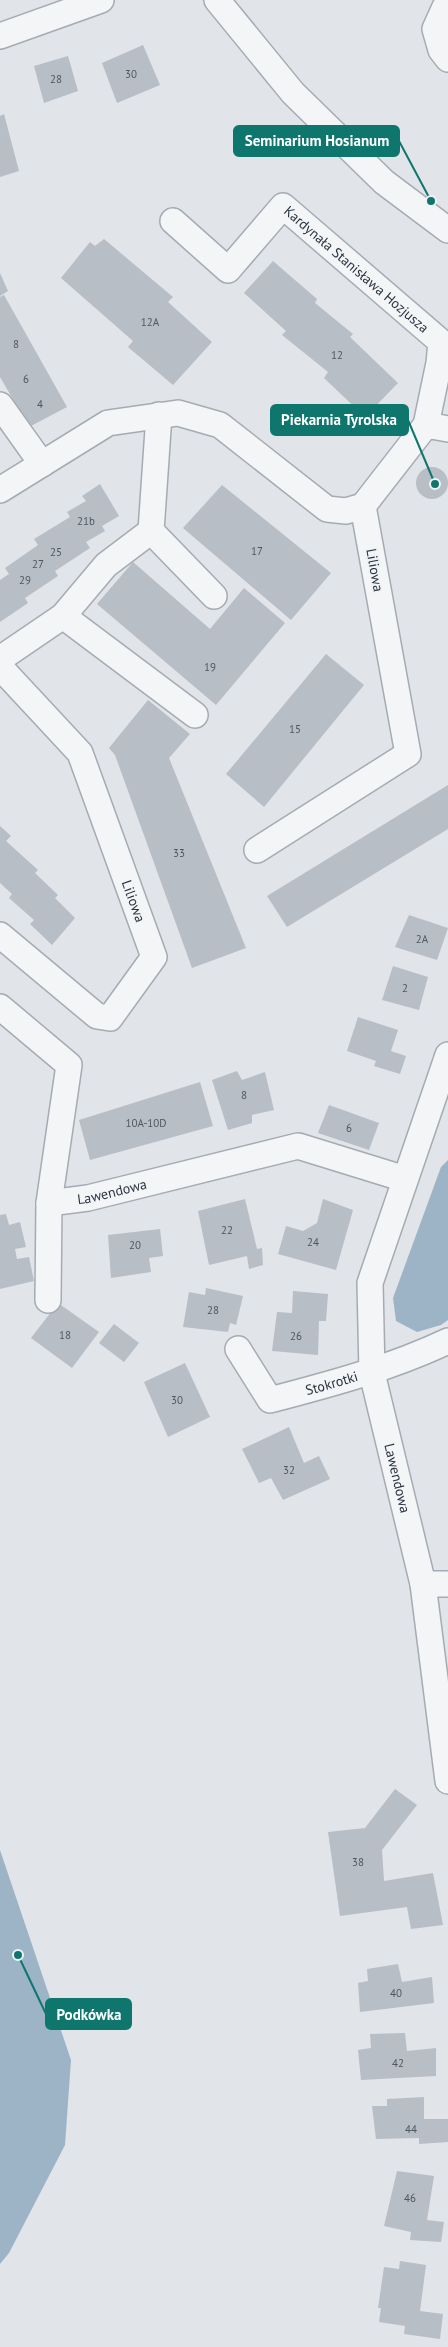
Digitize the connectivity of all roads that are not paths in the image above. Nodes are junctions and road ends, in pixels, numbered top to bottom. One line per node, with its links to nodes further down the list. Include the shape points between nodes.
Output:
1 (101, 0): 4 (street)
2 (217, 0): 7 (street, via 293,93 384,182)
3 (448, 5): 5 (street, via 435,29 441,50)
4 (0, 36)
5 (448, 59)
6 (173, 221): 10 (street, Kardynała Stanisława Hozjusza, via 228,270 283,206 441,342)
7 (448, 230)
8 (0, 405): 11 (street)
9 (159, 416): 11 (street, via 108,423); 13 (street, via 178,413 220,425 327,509 346,511); 14 (street)
10 (437, 427): 13 (street)
11 (42, 464): 12 (street)
12 (0, 490)
13 (363, 506): 20 (street, Liliowa, via 408,754)
14 (152, 532): 15 (street); 16 (street, via 106,565)
15 (214, 596)
16 (63, 616): 17 (street); 19 (street)
17 (0, 659)
18 (0, 667): 21 (street, Liliowa, via 80,753 154,957 110,1018 97,1016)
19 (195, 716)
20 (258, 850)
21 (0, 935)
22 (0, 1006): 25 (street, via 69,1065)
23 (448, 1055): 24 (street, Lawendowa)
24 (405, 1179): 25 (street, Lawendowa, via 298,1146 88,1198); 29 (street, Lawendowa, via 370,1283)
25 (50, 1203): 26 (street)
26 (48, 1300)
27 (448, 1341): 29 (street, Stokrotki)
28 (238, 1349): 29 (street, Stokrotki, via 270,1400)
29 (372, 1373): 30 (street, Lawendowa)
30 (423, 1584): 31 (street); 32 (street, Lawendowa)
31 (448, 1584)
32 (448, 1781)

